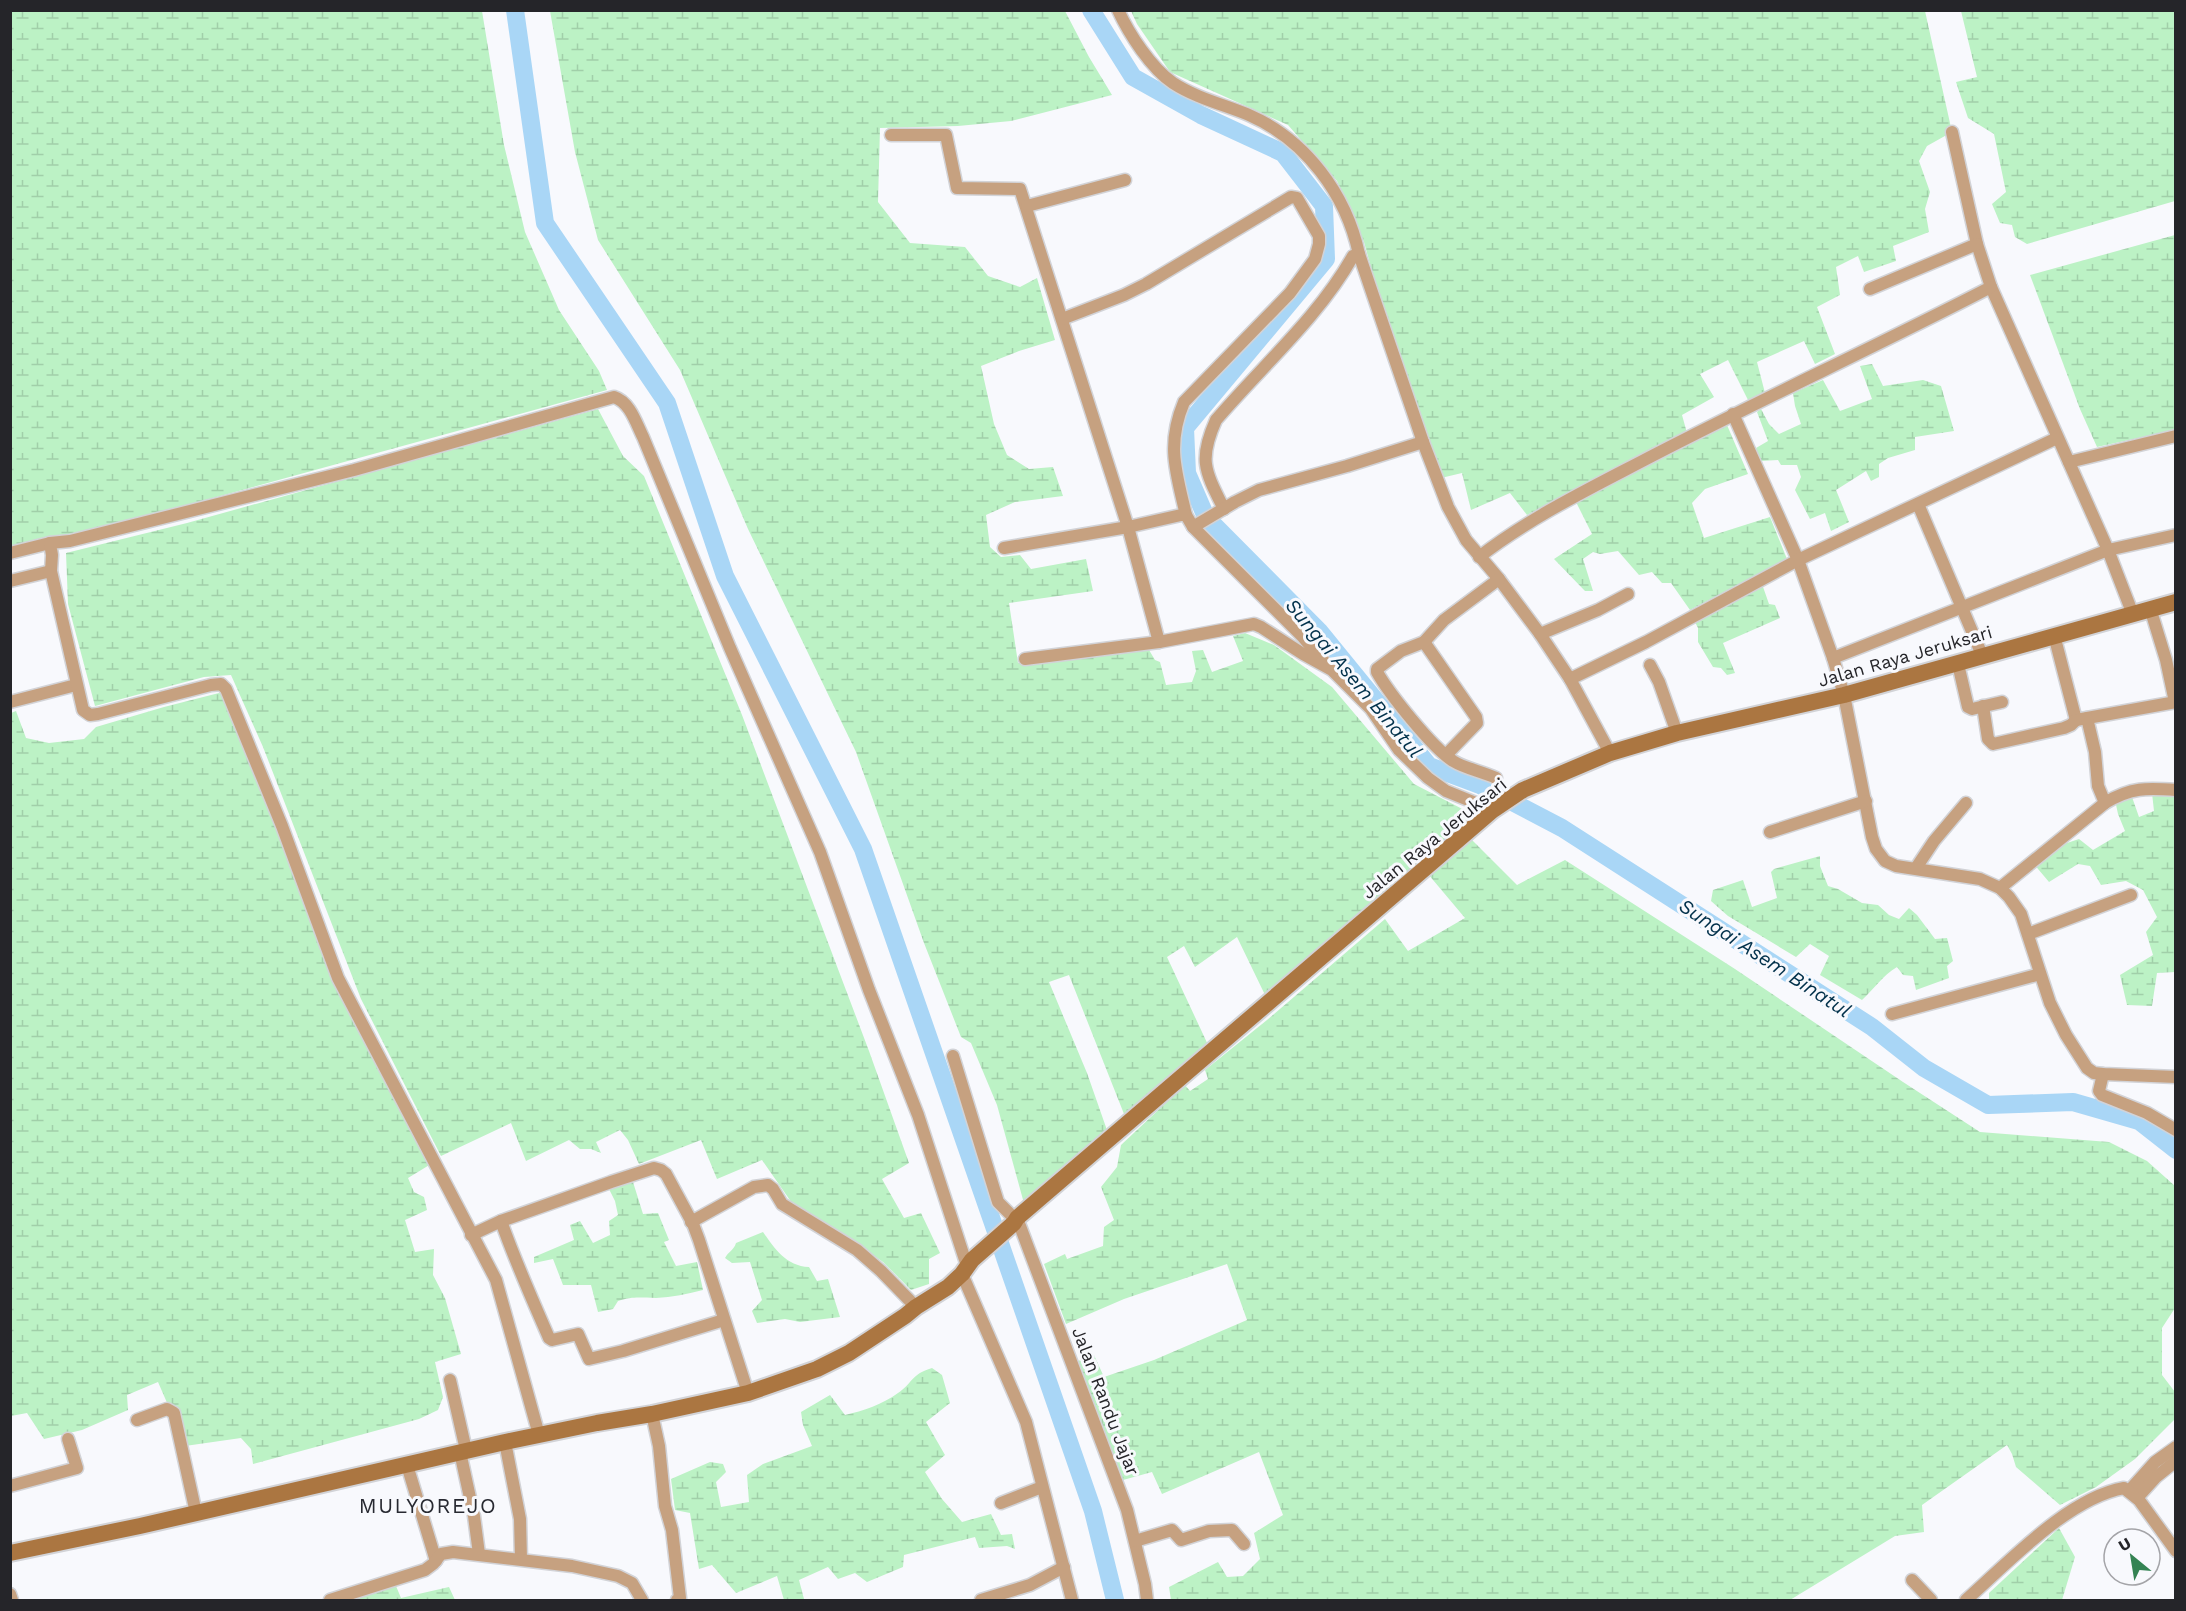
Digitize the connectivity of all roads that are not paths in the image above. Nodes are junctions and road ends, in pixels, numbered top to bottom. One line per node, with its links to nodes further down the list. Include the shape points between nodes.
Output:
1 (1118, 10): 7 (street, via 1140,47 1174,83 1270,126 1312,162 1338,197 1355,232)
2 (1952, 132): 6 (street)
3 (891, 135): 5 (street, via 945,135 956,187 1018,187)
4 (1125, 180): 5 (street)
5 (1028, 206): 10 (street)
6 (1977, 244): 8 (street); 9 (street)
7 (1359, 254): 14 (street); 17 (street, via 1353,256 1295,334 1216,420 1205,464)
8 (1991, 287): 11 (street); 13 (street)
9 (1870, 289)
10 (1062, 319): 18 (street, via 1146,284 1291,197 1297,198 1309,216 1319,236 1315,259 1290,292 1184,402 1173,434 1175,466); 20 (street)
11 (1733, 414): 25 (street, via 1571,498); 27 (street)
12 (2175, 436): 15 (street)
13 (2057, 438): 15 (street); 16 (street)
14 (1423, 442): 17 (street, via 1259,490); 25 (street, via 1448,507)
15 (2069, 462): 23 (street)
16 (1918, 504): 27 (street); 32 (street)
17 (1223, 509): 19 (street)
18 (1186, 515): 19 (street); 20 (street)
19 (1196, 525): 44 (street)
20 (1128, 527): 22 (street); 37 (street)
21 (2175, 535): 23 (street)
22 (1004, 548)
23 (2108, 550): 32 (street); 34 (street)
24 (10, 554): 26 (street)
25 (1479, 557): 28 (street)
26 (51, 558): 29 (street); 46 (street); 77 (street, via 81,538 354,470 614,397 621,399 643,437 716,617 820,852 918,1115)
27 (1798, 560): 40 (street); 45 (street)
28 (1499, 579): 35 (street); 38 (street, via 1444,620)
29 (10, 581)
30 (1628, 594): 35 (street)
31 (2175, 602): 33 (street, Jalan Raya Jeruksari)
32 (1963, 608): 39 (street); 40 (street)
33 (2150, 608): 34 (street, Jalan Raya Jeruksari); 50 (street)
34 (2132, 612): 36 (street, Jalan Raya Jeruksari)
35 (1540, 634): 45 (street)
36 (2054, 635): 39 (street, Jalan Raya Jeruksari); 52 (street)
37 (1159, 642): 41 (street); 44 (street, via 1254,624)
38 (1424, 642): 55 (street, via 1476,717 1477,723); 55 (street, via 1392,656 1377,672)
39 (1982, 655): 42 (street, Jalan Raya Jeruksari)
40 (1833, 658): 47 (street)
41 (1025, 659)
42 (1958, 664): 47 (street, Jalan Raya Jeruksari); 51 (street, via 1968,707)
43 (1650, 665): 53 (street)
44 (1332, 670): 61 (street, via 1371,709 1400,750 1428,778 1446,790)
45 (1569, 680): 54 (street)
46 (76, 685): 48 (street); 76 (street, via 83,710 90,715 211,685 221,684 226,689 338,978)
47 (1844, 695): 53 (street, Jalan Raya Jeruksari); 58 (street)
48 (10, 702)
49 (2002, 702): 51 (street)
50 (2175, 702): 52 (street)
51 (1983, 706): 52 (street, via 1988,739 1993,744 2064,728)
52 (2081, 719): 59 (street, via 2095,752 2097,786)
53 (1677, 734): 54 (street, Jalan Raya Jeruksari)
54 (1610, 753): 61 (street, Jalan Raya Jeruksari, via 1523,790)
55 (1446, 755): 56 (street, via 1465,768)
56 (1496, 778)
57 (2175, 790): 59 (street, via 2135,789)
58 (1866, 801): 62 (street); 63 (street, via 1872,837 1881,858 1896,866)
59 (2106, 802): 64 (street)
60 (1966, 803): 63 (street)
61 (1495, 809): 73 (street, Jalan Raya Jeruksari)
62 (1770, 832)
63 (1916, 868): 64 (street, via 1980,879)
64 (2000, 888): 66 (street, via 2016,905)
65 (2131, 895): 66 (street)
66 (2028, 934): 67 (street)
67 (2040, 974): 68 (street); 70 (street, via 2078,1057 2091,1072)
68 (1892, 1014)
69 (953, 1056): 73 (street, via 998,1202)
70 (2103, 1074): 71 (street); 72 (street, via 2100,1093)
71 (2175, 1077)
72 (2175, 1130)
73 (1016, 1220): 77 (street, Jalan Raya Jeruksari); 96 (street, Jalan Randu Jajar)
74 (501, 1221): 75 (street, via 657,1168 666,1174); 76 (street); 79 (street, via 549,1338 578,1334 589,1359)
75 (691, 1222): 78 (street, via 754,1187 768,1185 782,1204 857,1250); 79 (street)
76 (471, 1235): 84 (street, via 496,1280)
77 (967, 1267): 78 (street, Jalan Raya Jeruksari, via 948,1287); 92 (street, via 1026,1422)
78 (916, 1307): 81 (street, Jalan Raya Jeruksari, via 849,1353 817,1369)
79 (724, 1320): 81 (street)
80 (450, 1380): 88 (street)
81 (748, 1393): 82 (street, Jalan Raya Jeruksari)
82 (652, 1414): 84 (street, Jalan Raya Jeruksari); 109 (street, via 672,1530 680,1598)
83 (137, 1420): 95 (street, via 167,1409 174,1413)
84 (539, 1435): 86 (street, Jalan Raya Jeruksari)
85 (68, 1439): 91 (street, via 77,1468)
86 (505, 1442): 88 (street, Jalan Raya Jeruksari); 101 (street, via 520,1519)
87 (2175, 1447): 93 (street, via 2155,1462)
88 (463, 1451): 90 (street, Jalan Raya Jeruksari); 100 (street)
89 (2175, 1461): 93 (street)
90 (407, 1465): 95 (street, Jalan Raya Jeruksari); 102 (street)
91 (10, 1486)
92 (1042, 1487): 94 (street); 103 (street)
93 (2138, 1500): 98 (street); 114 (street, via 2124,1488 2109,1491 2073,1510)
94 (1001, 1503)
95 (196, 1513): 99 (street, Jalan Raya Jeruksari)
96 (1141, 1539): 97 (street, via 1172,1530 1181,1539 1209,1531 1232,1530); 112 (street, Jalan Randu Jajar)
97 (1244, 1544)
98 (2175, 1551)
99 (10, 1554)
100 (479, 1554): 101 (street); 102 (street, via 446,1552)
101 (520, 1559): 108 (street, via 618,1576 632,1583)
102 (436, 1561): 107 (street, via 414,1574)
103 (1064, 1567): 110 (street, via 1030,1585); 111 (street)
104 (1912, 1580): 113 (street)
105 (10, 1594): 106 (street)
106 (12, 1600)
107 (330, 1600)
108 (642, 1600)
109 (677, 1600)
110 (981, 1600)
111 (1072, 1600)
112 (1147, 1600)
113 (1931, 1600)
114 (1966, 1600)

